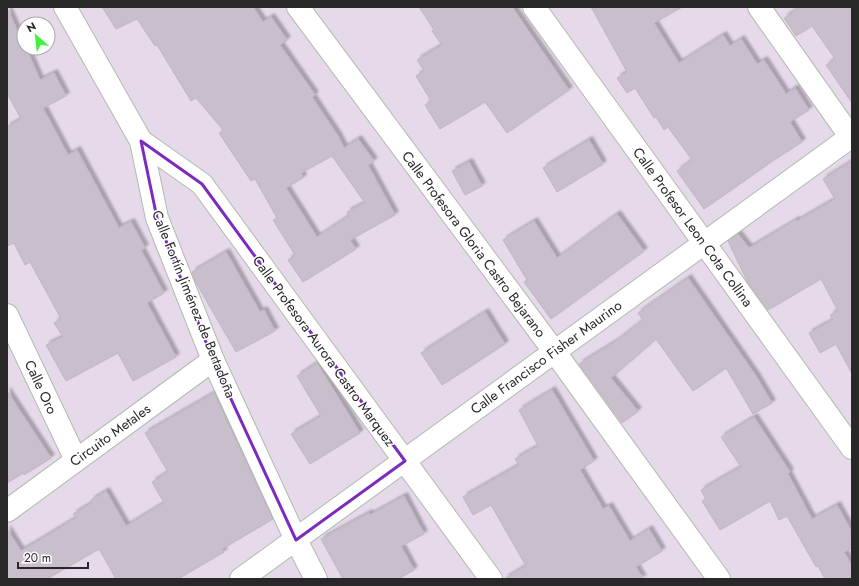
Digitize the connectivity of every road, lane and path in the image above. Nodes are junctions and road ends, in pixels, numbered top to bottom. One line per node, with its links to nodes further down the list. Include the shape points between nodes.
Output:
1 (66, 7): 6 (street, Calle Fortín Jiménez de Bertadoña)
2 (298, 7): 9 (street, Calle Profesora Gloria Castro Bejarano)
3 (534, 7): 7 (street, Calle Profesor Leon Cota Collina)
4 (759, 7): 5 (street)
5 (852, 137): 7 (street, Calle Francisco Fisher Maurino)
6 (141, 141): 10 (street, Calle Fortín Jiménez de Bertadoña, via 156,218); 13 (street, Calle Profesora Aurora Castro Marquez, via 202,184)
7 (704, 242): 9 (street, Calle Francisco Fisher Maurino); 11 (street, Calle Profesor Leon Cota Collina)
8 (7, 315): 12 (street, Calle Oro)
9 (554, 351): 13 (street, Calle Francisco Fisher Maurino); 19 (street, Calle Profesora Gloria Castro Bejarano)
10 (213, 360): 12 (street, Circuito Metales); 15 (street, Calle Fortín Jiménez de Bertadoña)
11 (852, 448)
12 (76, 460): 14 (street, Circuito Metales)
13 (405, 461): 15 (street, Calle Francisco Fisher Maurino); 18 (street, Calle Profesora Aurora Castro Marquez)
14 (7, 510)
15 (296, 540): 16 (street, Calle Francisco Fisher Maurino); 17 (street, Calle Fortín Jiménez de Bertadoña)
16 (241, 579)
17 (316, 579)
18 (491, 579)
19 (719, 579)

